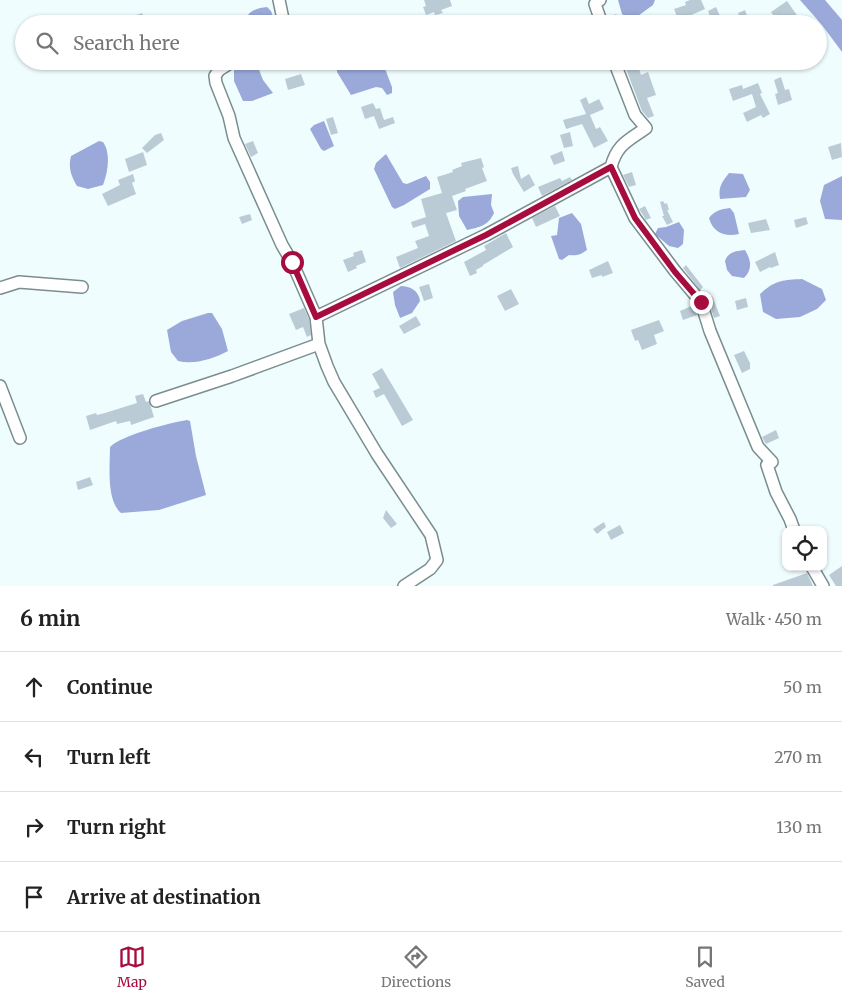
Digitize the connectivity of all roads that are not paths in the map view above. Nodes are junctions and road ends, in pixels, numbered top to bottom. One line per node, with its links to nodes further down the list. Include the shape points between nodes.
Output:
1 (279, 0): 3 (street)
2 (600, 0): 4 (street, via 595,4)
3 (282, 15)
4 (599, 15)
5 (219, 70): 10 (street, via 215,76 234,138)
6 (618, 70): 7 (street, via 635,115 646,128 620,146)
7 (611, 167): 10 (street, via 486,235); 15 (street, via 635,218 701,302 758,447 772,462 767,465)
8 (0, 288): 9 (street, via 18,282)
9 (82, 288)
10 (316, 317): 11 (street)
11 (319, 344): 13 (street); 17 (street, via 334,382 376,454 431,535 438,560)
12 (0, 386): 14 (street)
13 (156, 401)
14 (20, 438)
15 (793, 526)
16 (814, 571): 18 (street)
17 (404, 586)
18 (823, 586)

